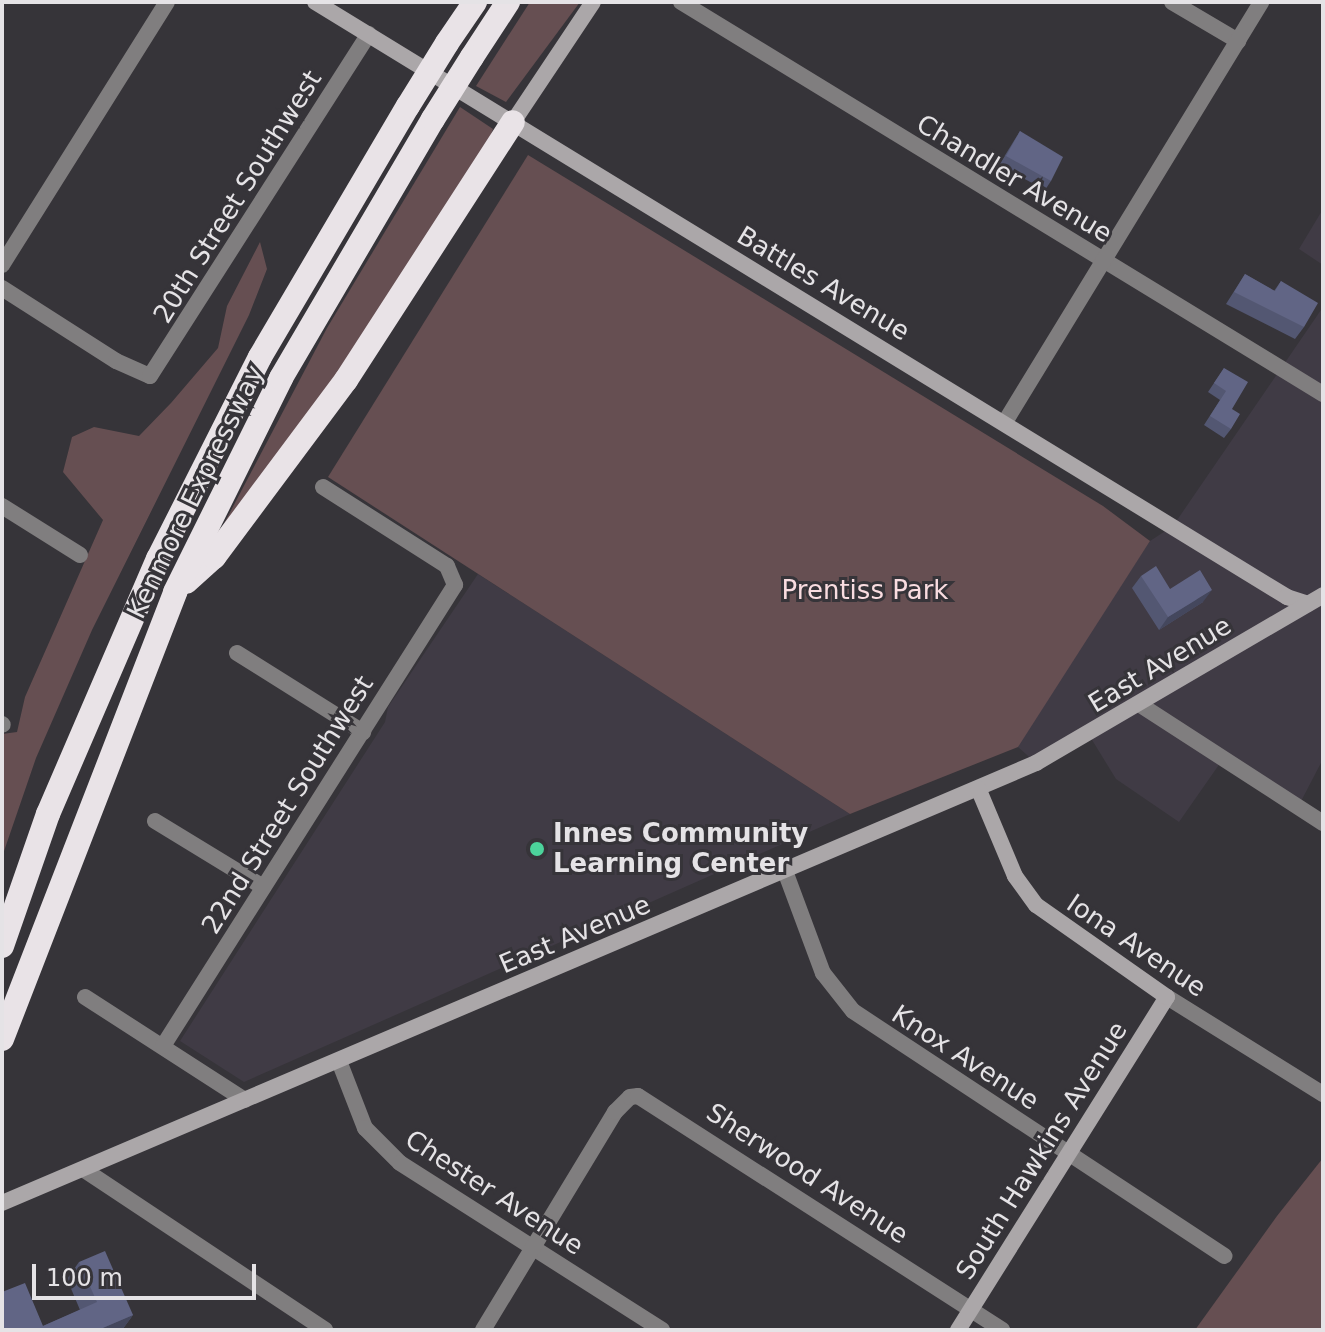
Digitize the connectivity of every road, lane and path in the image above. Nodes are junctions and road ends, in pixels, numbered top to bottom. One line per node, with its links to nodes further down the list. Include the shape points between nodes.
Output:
1 (167, 2): 13 (street)
2 (315, 2): 9 (street, Battles Avenue)
3 (475, 2): 31 (highway, Kenmore Expressway, bridge, via 260,357 158,559 48,814)
4 (508, 2): 20 (highway, Kenmore Expressway, bridge, via 281,378)
5 (593, 2): 11 (street)
6 (681, 2): 12 (street, Chandler Avenue)
7 (1172, 2): 10 (street)
8 (1261, 2): 10 (street)
9 (369, 34): 11 (street, Battles Avenue); 14 (street, 20th Street Southwest, via 150,376)
10 (1238, 41): 12 (street)
11 (513, 122): 16 (street, Battles Avenue); 20 (highway, via 305,436 214,557)
12 (1103, 262): 15 (street, Chandler Avenue); 16 (street)
13 (2, 265)
14 (2, 288)
15 (1323, 394)
16 (1005, 422): 22 (street, Battles Avenue, via 1287,597)
17 (323, 487): 25 (street, 22nd Street Southwest, via 447,566 455,580)
18 (2, 506): 19 (street)
19 (80, 555)
20 (175, 592): 34 (highway, Kenmore Expressway)
21 (1323, 595): 22 (street, East Avenue)
22 (1315, 605): 24 (street, East Avenue)
23 (237, 653): 25 (street)
24 (1139, 704): 26 (street, East Avenue, via 1036,763); 28 (street)
25 (363, 732): 30 (street, 22nd Street Southwest)
26 (978, 788): 29 (street, East Avenue); 33 (street, Iona Avenue, via 1015,876 1036,905)
27 (155, 821): 30 (street)
28 (1323, 823)
29 (785, 871): 36 (street, East Avenue); 39 (street, Knox Avenue, via 823,973 842,1002)
30 (263, 887): 35 (street, 22nd Street Southwest)
31 (2, 946)
32 (85, 997): 35 (street)
33 (1167, 997): 37 (street, Iona Avenue); 39 (street, South Hawkins Avenue)
34 (2, 1039)
35 (163, 1046): 38 (street)
36 (339, 1061): 38 (street, East Avenue); 42 (street, Chester Avenue, via 365,1128 382,1147 432,1186)
37 (1323, 1094)
38 (245, 1100): 40 (street, East Avenue)
39 (1068, 1153): 43 (street, Knox Avenue); 44 (street, South Hawkins Avenue)
40 (83, 1169): 41 (street, East Avenue); 45 (street)
41 (2, 1203)
42 (531, 1247): 44 (street, Sherwood Avenue, via 621,1103 630,1097 648,1098); 46 (street, Sherwood Avenue); 47 (street, Chester Avenue)
43 (1225, 1256)
44 (971, 1311): 48 (street, South Hawkins Avenue); 49 (street, Sherwood Avenue)
45 (325, 1330)
46 (483, 1330)
47 (662, 1330)
48 (958, 1330)
49 (1002, 1330)

